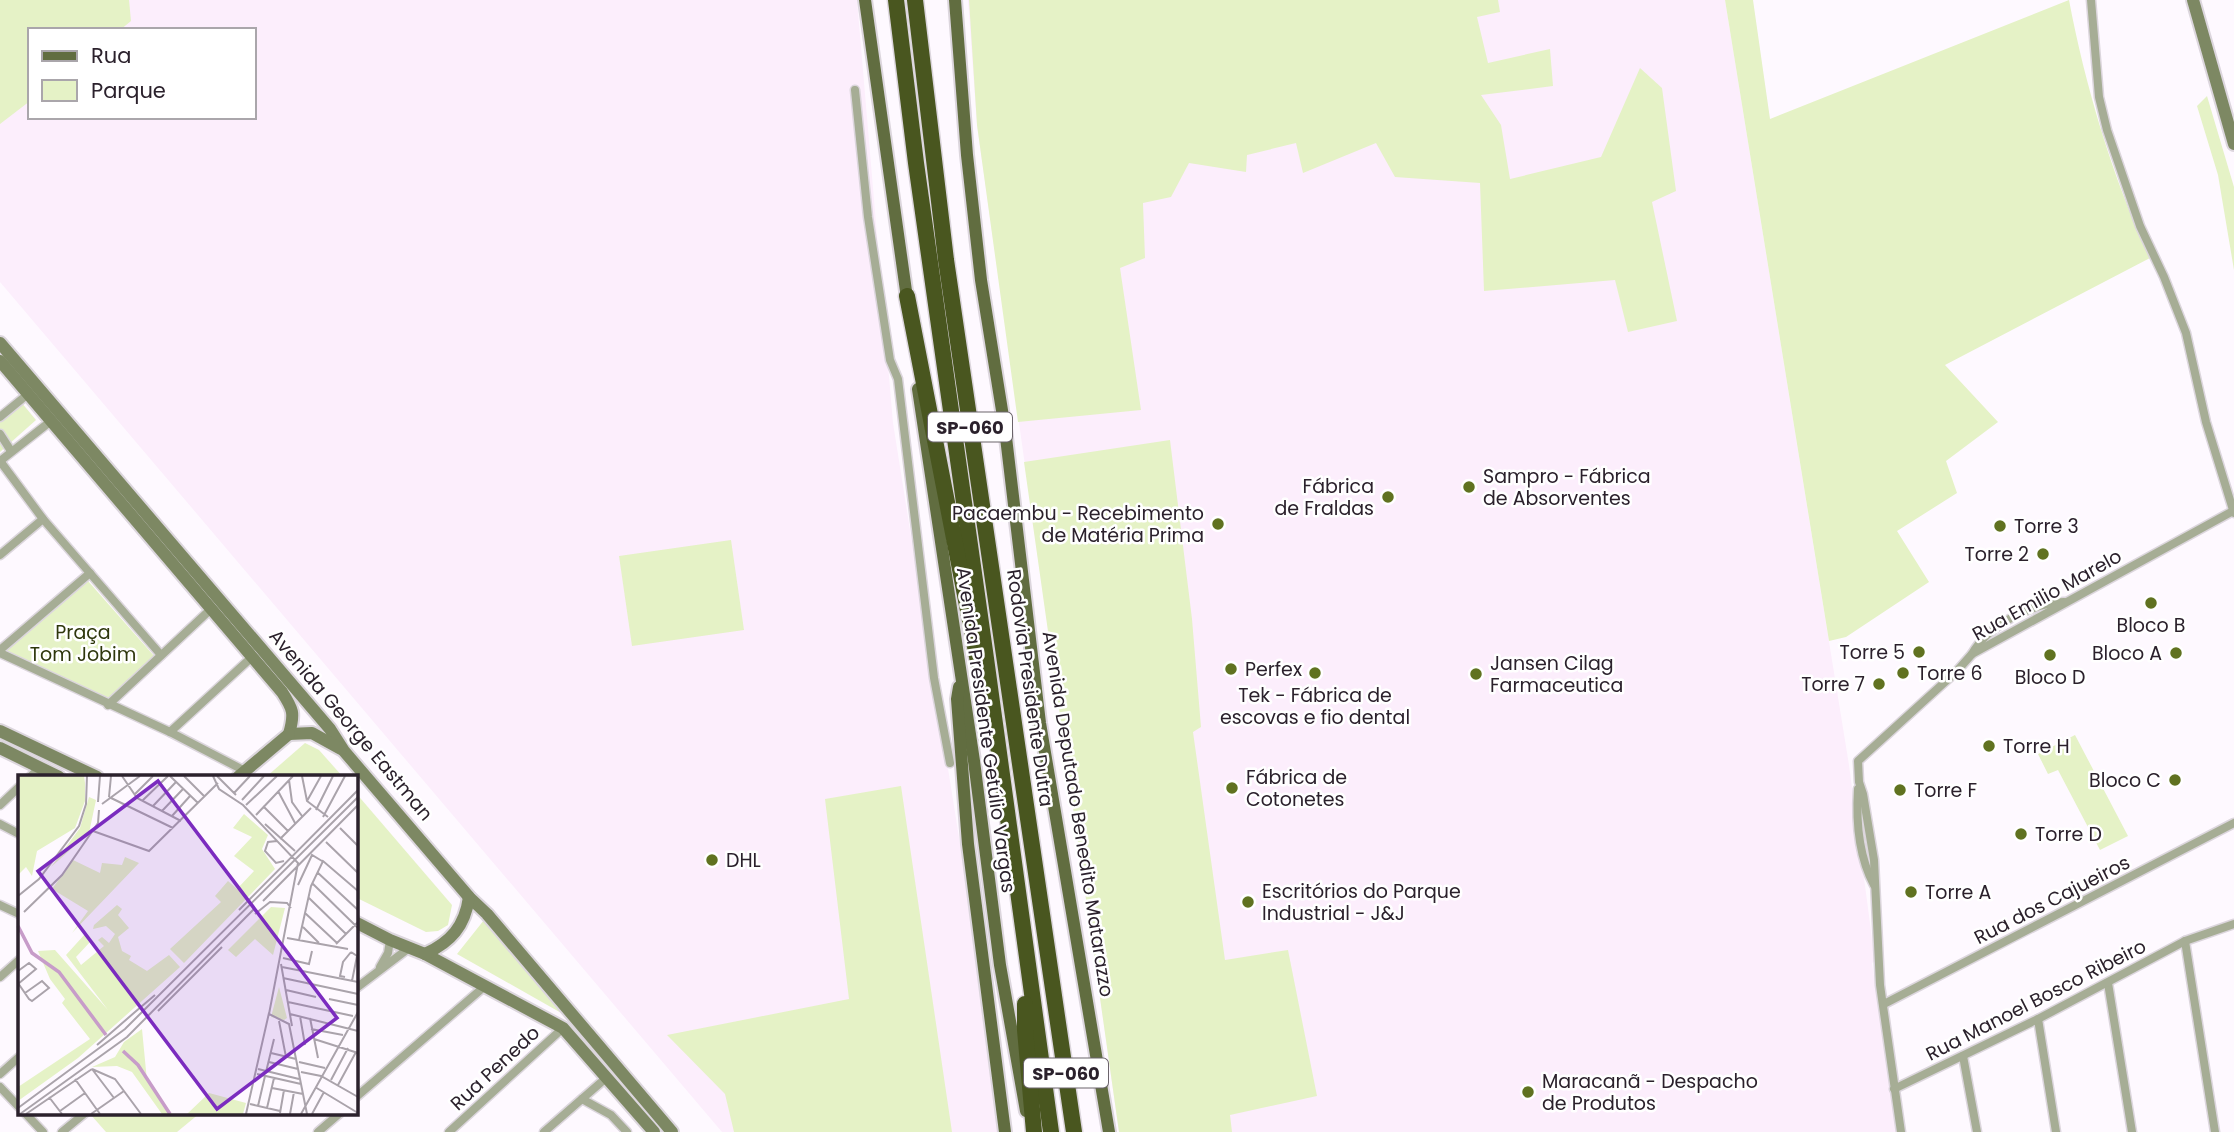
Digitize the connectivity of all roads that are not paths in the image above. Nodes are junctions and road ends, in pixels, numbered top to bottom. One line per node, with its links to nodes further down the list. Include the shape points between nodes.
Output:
1 (865, 0): 9 (main road, Avenida Presidente Getúlio Vargas)
2 (896, 0): 37 (highway, Rodovia Presidente Dutra / SP-060)
3 (915, 0): 72 (highway, Rodovia Presidente Dutra / SP-060, via 946,260)
4 (955, 0): 100 (main road, Avenida Deputado Benedito Matarazzo, via 981,280 1005,429 1040,723)
5 (2091, 0): 18 (street, via 2099,97 2107,130 2140,226 2186,332 2206,422)
6 (2193, 0): 8 (main road)
7 (855, 90): 40 (street, via 868,218 890,360 898,379 934,678)
8 (2234, 144)
9 (907, 296): 32 (main road, Avenida Presidente Getúlio Vargas); 37 (highway, via 972,639)
10 (0, 343): 39 (main road, Avenida George Eastman)
11 (0, 361): 12 (main road, Avenida George Eastman)
12 (28, 394): 13 (street); 14 (main road, Avenida George Eastman)
13 (0, 417)
14 (51, 421): 16 (street); 23 (main road, Avenida George Eastman)
15 (0, 434): 16 (street)
16 (11, 451): 17 (street)
17 (0, 461): 19 (street)
18 (2234, 512): 22 (street, Rua Emilio Marelo)
19 (43, 519): 20 (street); 21 (street)
20 (0, 555)
21 (90, 573): 28 (street); 30 (street)
22 (2067, 602): 24 (street); 25 (street, Rua Emilio Marelo)
23 (211, 609): 30 (street); 31 (main road, Avenida George Eastman)
24 (2024, 613): 25 (street); 26 (street)
25 (2029, 622): 27 (street, Rua Emilio Marelo)
26 (1993, 629): 27 (street); 29 (street)
27 (1998, 638): 29 (street, Rua Emilio Marelo)
28 (0, 652): 33 (street)
29 (1972, 654): 46 (street, Rua Emilio Marelo, via 1858,761)
30 (161, 655): 33 (street)
31 (252, 657): 35 (street); 36 (main road, Avenida George Eastman, via 293,709)
32 (961, 672): 95 (main road, via 957,699 968,844); 96 (main road, Avenida Presidente Getúlio Vargas, via 1000,965)
33 (108, 705): 35 (street)
34 (0, 731): 45 (main road)
35 (170, 732): 42 (street)
36 (289, 734): 39 (main road, via 312,733); 42 (main road)
37 (997, 744): 62 (highway, Rodovia Presidente Dutra / SP-060)
38 (0, 748): 41 (main road)
39 (344, 751): 55 (main road, Avenida George Eastman)
40 (950, 763)
41 (40, 767): 43 (street); 44 (main road)
42 (241, 774)
43 (32, 775)
44 (55, 775)
45 (93, 775)
46 (1859, 782): 52 (street, Rua Emilio Marelo); 53 (street)
47 (18, 788): 48 (street)
48 (0, 805)
49 (2234, 823): 71 (street, Rua dos Cajueiros)
50 (0, 824): 51 (street)
51 (18, 833)
52 (1871, 839): 53 (street); 54 (street, Rua Emilio Marelo)
53 (1862, 842): 54 (street)
54 (1875, 888): 71 (street, Rua Emilio Marelo)
55 (469, 897): 64 (main road, via 457,931); 94 (main road, Avenida George Eastman)
56 (0, 905): 57 (street)
57 (18, 914)
58 (357, 923): 60 (main road)
59 (2234, 925): 61 (street, Rua Manoel Bosco Ribeiro)
60 (390, 940): 63 (main road); 66 (street)
61 (2185, 941): 68 (street, Rua Manoel Bosco Ribeiro); 105 (street)
62 (1024, 946): 96 (highway); 97 (highway, Rodovia Presidente Dutra / SP-060)
63 (409, 948): 64 (main road); 66 (street)
64 (425, 954): 69 (main road)
65 (18, 961): 67 (street)
66 (379, 969): 70 (street)
67 (0, 977)
68 (2108, 983): 73 (street, Rua Manoel Bosco Ribeiro); 104 (street)
69 (485, 986): 74 (main road); 81 (street)
70 (357, 987)
71 (1884, 1004): 80 (street, Rua Emilio Marelo)
72 (1057, 1014): 98 (highway, Rodovia Presidente Dutra / SP-060); 99 (main road)
73 (2038, 1019): 75 (street, Rua Manoel Bosco Ribeiro); 103 (street)
74 (563, 1028): 78 (main road); 90 (street, Rua Penedo)
75 (1963, 1056): 80 (street, Rua Manoel Bosco Ribeiro); 102 (street)
76 (18, 1058): 77 (street)
77 (0, 1074)
78 (606, 1078): 82 (street); 93 (main road)
79 (0, 1087): 83 (street)
80 (1894, 1089): 101 (street)
81 (357, 1096)
82 (582, 1099): 91 (street); 92 (street, via 611,1115)
83 (18, 1106)
84 (26, 1114): 87 (street)
85 (84, 1114): 88 (street)
86 (339, 1114): 89 (street)
87 (43, 1132)
88 (62, 1132)
89 (318, 1132)
90 (449, 1132)
91 (545, 1132)
92 (627, 1132)
93 (654, 1132)
94 (672, 1132)
95 (1006, 1132)
96 (1032, 1132)
97 (1051, 1132)
98 (1074, 1132)
99 (1081, 1132)
100 (1110, 1132)
101 (1901, 1132)
102 (1978, 1132)
103 (2056, 1132)
104 (2132, 1132)
105 (2215, 1132)

